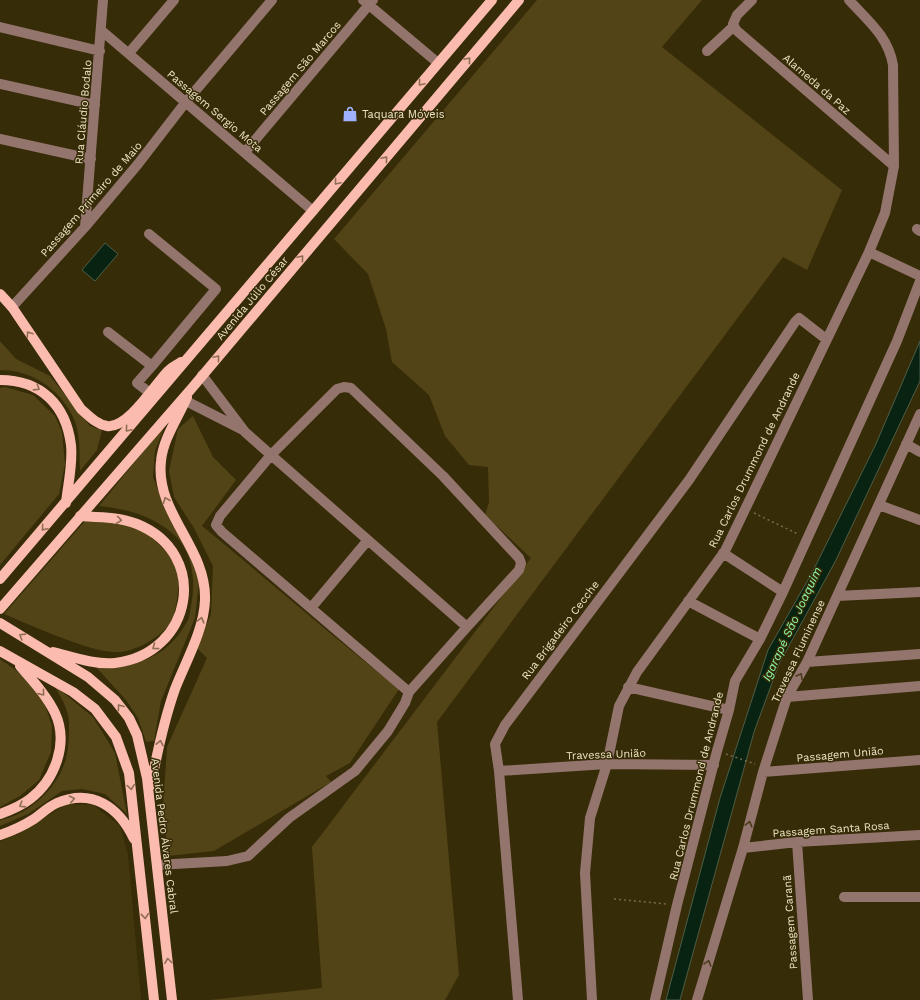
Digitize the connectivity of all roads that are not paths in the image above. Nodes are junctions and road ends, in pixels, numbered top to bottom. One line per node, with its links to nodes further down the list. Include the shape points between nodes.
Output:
1 (103, 0): 11 (street, Rua Cláudio Bodalo)
2 (174, 0): 14 (street)
3 (272, 0): 17 (street, Passagem Primeiro de Maio)
4 (492, 0): 15 (main road, Avenida Júlio César)
5 (519, 0): 35 (main road, Avenida Júlio César, one-way to 5)
6 (752, 0): 9 (street, via 737,15)
7 (849, 0): 22 (street, Rua Carlos Drummond de Andrande, via 880,33 891,52 895,122)
8 (368, 2): 15 (street); 20 (street, Passagem São Marcos)
9 (734, 26): 13 (street); 22 (street, Alameda da Paz, via 740,34)
10 (0, 27): 12 (street)
11 (102, 31): 12 (street, Rua Cláudio Bodalo); 14 (street, Passagem Sergio Mota)
12 (100, 51): 18 (street, Rua Cláudio Bodalo)
13 (707, 51)
14 (129, 53): 17 (street, Passagem Sergio Mota)
15 (438, 63): 23 (main road, Avenida Júlio César, one-way to 23)
16 (0, 84): 18 (street)
17 (185, 102): 20 (street, Passagem Sergio Mota); 24 (street, Passagem Primeiro de Maio, via 138,164)
18 (95, 105): 21 (street, Rua Cláudio Bodalo)
19 (0, 139): 21 (street)
20 (245, 152): 23 (street, Passagem Sergio Mota)
21 (91, 159): 24 (street, Rua Cláudio Bodalo)
22 (894, 166): 26 (street, Rua Carlos Drummond de Andrande, via 885,213)
23 (313, 211): 33 (main road, Avenida Júlio César)
24 (85, 227): 30 (street, Passagem Primeiro de Maio)
25 (149, 234): 34 (street, via 216,289)
26 (868, 252): 27 (street); 32 (street, Rua Carlos Drummond de Andrande)
27 (920, 276)
28 (920, 281): 52 (street, Rua Carlos Drummond de Andrande, via 897,341)
29 (0, 294): 30 (main road)
30 (12, 307): 38 (main road, one-way to 30, via 127,418 112,426 94,421 81,409)
31 (108, 332): 34 (street)
32 (826, 339): 50 (street, Rua Carlos Drummond de Andrande); 75 (street, Rua Brigadeiro Cecche, via 799,318 795,322 689,480 505,725 495,744)
33 (190, 357): 38 (main road, via 169,370); 45 (main road, Avenida Júlio César, one-way to 45)
34 (152, 366): 38 (street, via 137,383)
35 (202, 375): 37 (main road, Avenida Júlio César); 41 (street)
36 (0, 380): 45 (main road, one-way to 45, via 30,384 48,395 60,411 68,426 71,446)
37 (192, 388): 39 (main road); 47 (main road, Avenida Júlio César)
38 (150, 393)
39 (186, 401): 41 (street); 76 (main road, one-way to 39, via 162,734 175,690 202,621 206,600 197,557 173,515 160,480 164,447)
40 (920, 414): 42 (street, Travessa Fluminense)
41 (245, 432): 44 (street)
42 (906, 444): 43 (street); 46 (street, Travessa Fluminense)
43 (920, 452)
44 (271, 455): 49 (street); 56 (street, via 220,516 216,525); 59 (street, via 337,389 351,388 443,476 521,563 519,570)
45 (66, 503): 51 (main road, Avenida Júlio César, one-way to 51)
46 (879, 505): 48 (street); 54 (street, Travessa Fluminense)
47 (80, 516): 57 (main road, Avenida Júlio César); 61 (main road, one-way to 61, via 137,524 166,544 177,559 184,576 183,607 176,624 161,642 142,655 130,659 115,663 94,662)
48 (920, 520)
49 (368, 540): 56 (street); 59 (street)
50 (723, 553): 52 (street); 55 (street, Rua Carlos Drummond de Andrande)
51 (0, 579)
52 (783, 592): 60 (street, Rua Carlos Drummond de Andrande)
53 (920, 592): 54 (street)
54 (837, 596): 64 (street, Travessa Fluminense)
55 (688, 601): 60 (street); 67 (street, Rua Carlos Drummond de Andrande)
56 (311, 608): 68 (street)
57 (0, 609)
58 (0, 623): 61 (main road, Avenida Pedro Álvares Cabral, one-way to 58)
59 (467, 627): 68 (street)
60 (760, 640): 70 (street, Rua Carlos Drummond de Andrande, via 734,681)
61 (45, 650): 76 (main road, Avenida Pedro Álvares Cabral, one-way to 61, via 142,753 129,718 115,700 88,677)
62 (0, 651): 65 (main road)
63 (920, 654): 64 (street)
64 (807, 662): 69 (street, Travessa Fluminense, one-way to 64)
65 (18, 663): 77 (main road, one-way to 77, via 56,714 60,742 58,758 48,780 31,799 17,808); 81 (main road, one-way to 81, via 73,692 95,708 110,728 129,773)
66 (920, 686): 69 (street)
67 (628, 687): 70 (street); 72 (street, Rua Carlos Drummond de Andrande, via 619,706)
68 (409, 692): 83 (street, via 388,731 355,771 289,818 248,856 227,861)
69 (787, 697): 74 (street, Travessa Fluminense)
70 (729, 710): 73 (street, Rua Carlos Drummond de Andrande)
71 (920, 760): 74 (street, Passagem União)
72 (607, 764): 73 (street, Travessa União); 75 (street, Travessa União); 89 (street, Rua Carlos Drummond de Andrande, via 590,818 585,873)
73 (714, 765): 90 (street, Rua Carlos Drummond de Andrande)
74 (764, 770): 82 (street, Travessa Fluminense, one-way to 74)
75 (499, 771): 88 (street, Rua Brigadeiro Cecche)
76 (150, 795): 83 (main road, Avenida Pedro Álvares Cabral)
77 (0, 814)
78 (0, 835): 81 (main road, one-way to 81, via 34,819 56,804 87,798 98,800 114,812 128,827)
79 (920, 835): 80 (street, Passagem Santa Rosa)
80 (797, 842): 82 (street, Passagem Santa Rosa); 92 (street, Passagem Caranã)
81 (138, 847): 86 (main road, one-way to 86)
82 (743, 848): 91 (street, Travessa Fluminense, one-way to 82)
83 (157, 865): 87 (main road, Avenida Pedro Álvares Cabral, one-way to 83)
84 (920, 897): 85 (street)
85 (844, 898)
86 (154, 1000)
87 (172, 1000)
88 (518, 1000)
89 (592, 1000)
90 (655, 1000)
91 (697, 1000)
92 (808, 1000)

